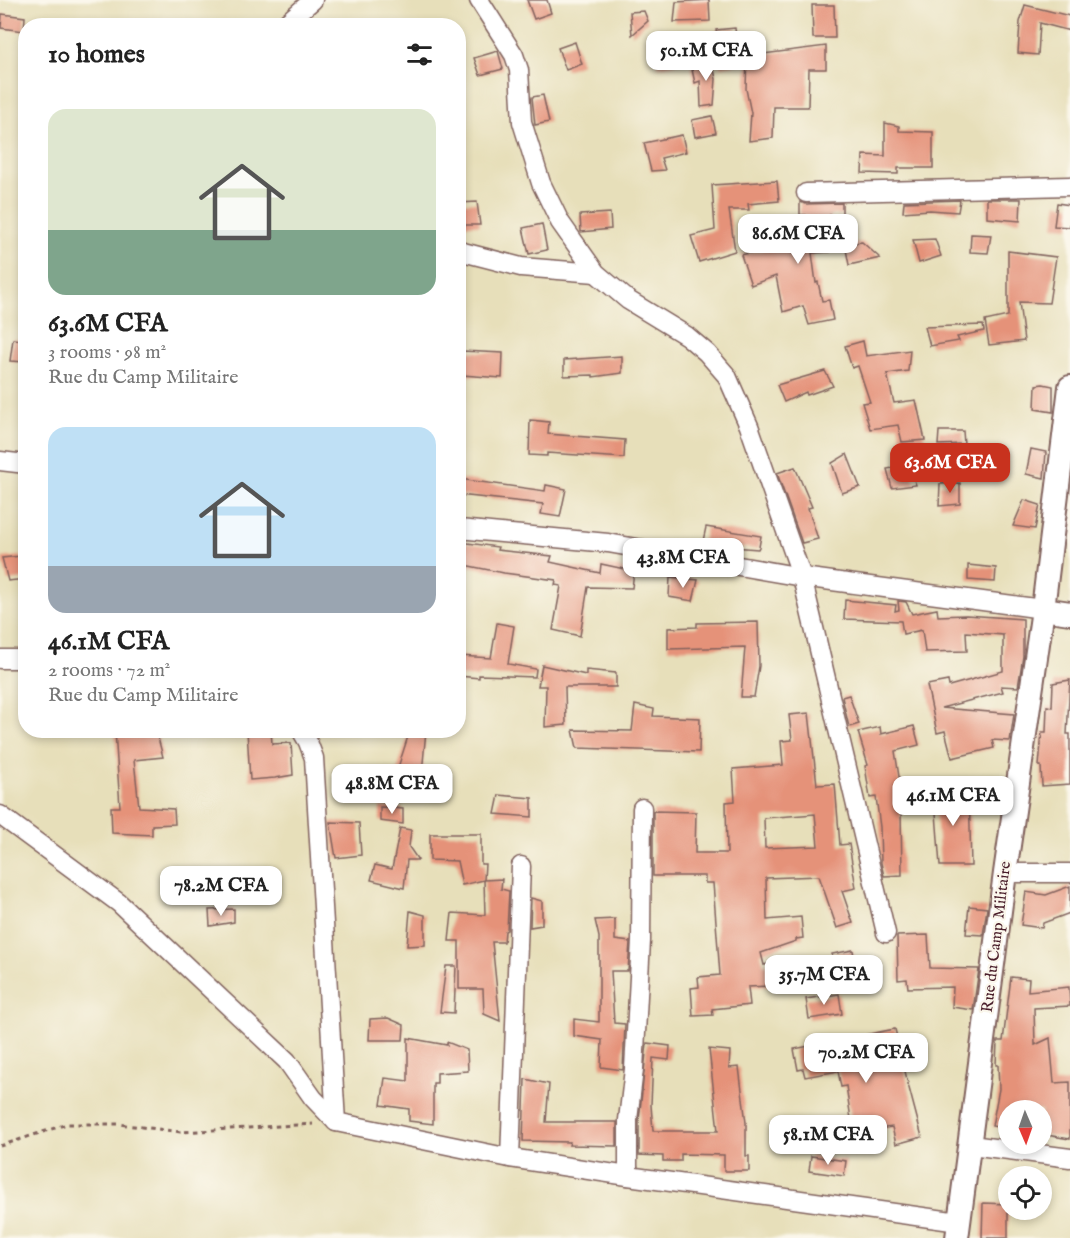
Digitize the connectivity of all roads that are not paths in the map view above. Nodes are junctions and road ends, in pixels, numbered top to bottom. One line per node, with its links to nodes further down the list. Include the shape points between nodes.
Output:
1 (312, 0): 3 (street)
2 (479, 0): 7 (street, via 517,62 522,122 541,183 560,222)
3 (292, 18)
4 (1070, 186): 5 (street)
5 (806, 193)
6 (466, 253): 7 (street, via 521,267)
7 (596, 273): 12 (street, via 628,300 687,336 727,376 749,426)
8 (1070, 387): 13 (street, Rue du Camp Militaire)
9 (0, 461): 10 (street)
10 (18, 463)
11 (466, 530): 12 (street, via 608,543)
12 (802, 578): 13 (street); 23 (street)
13 (1043, 609): 14 (street); 21 (street, Rue du Camp Militaire)
14 (1070, 613)
15 (0, 659): 16 (street)
16 (18, 659)
17 (306, 738): 24 (street, via 314,758)
18 (642, 808): 28 (street, via 641,941 628,1120)
19 (0, 815): 24 (street, via 118,903 287,1061)
20 (521, 866): 26 (street)
21 (1005, 873): 22 (street); 25 (street, Rue du Camp Militaire)
22 (1070, 873)
23 (886, 933)
24 (336, 1122): 26 (street)
25 (971, 1145): 27 (street); 29 (street, Rue du Camp Militaire)
26 (510, 1158): 28 (street)
27 (1070, 1158)
28 (628, 1176): 29 (street)
29 (958, 1230)

